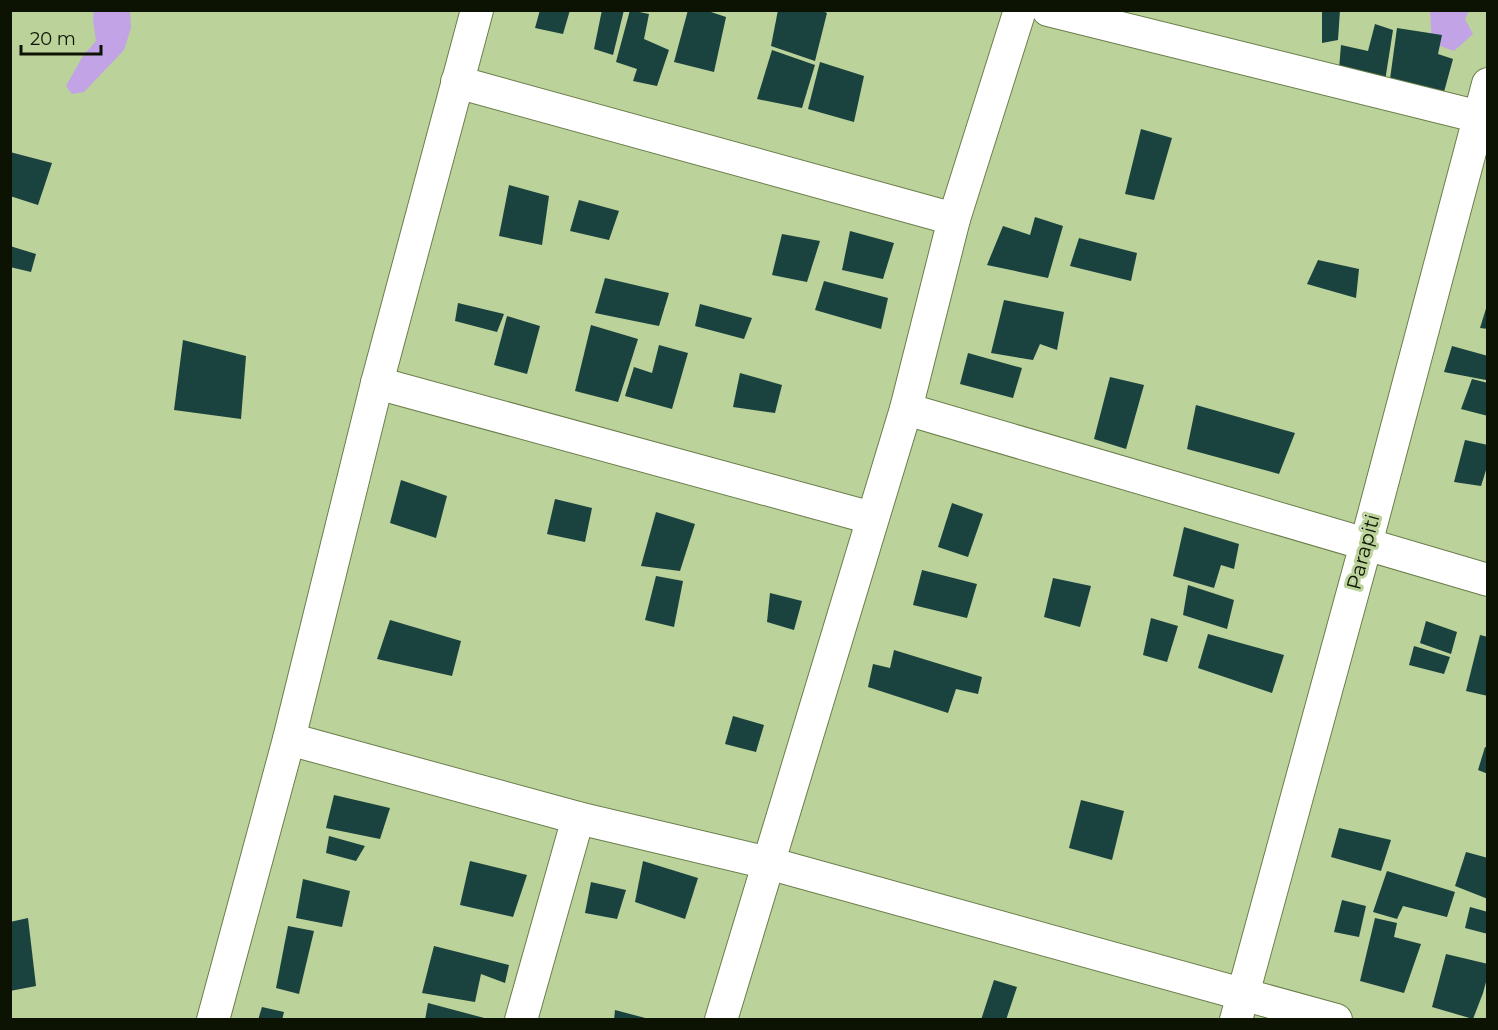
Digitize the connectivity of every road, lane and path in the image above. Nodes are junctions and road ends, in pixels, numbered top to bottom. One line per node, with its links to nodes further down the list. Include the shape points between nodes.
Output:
1 (477, 10): 4 (street)
2 (1020, 10): 7 (street)
3 (1048, 10): 6 (street)
4 (457, 82): 7 (street); 8 (street)
5 (1488, 84): 6 (street, Parapiti)
6 (1483, 118): 11 (street, Parapiti)
7 (954, 219): 9 (street)
8 (378, 383): 10 (street); 13 (street)
9 (906, 409): 10 (street); 11 (street)
10 (872, 518): 15 (street)
11 (1366, 543): 12 (street); 16 (street, Parapiti)
12 (1488, 580)
13 (289, 740): 14 (street); 17 (street)
14 (578, 818): 15 (street); 18 (street)
15 (768, 863): 16 (street); 19 (street)
16 (1239, 1007): 20 (street)
17 (213, 1020)
18 (521, 1020)
19 (721, 1020)
20 (1336, 1020)

